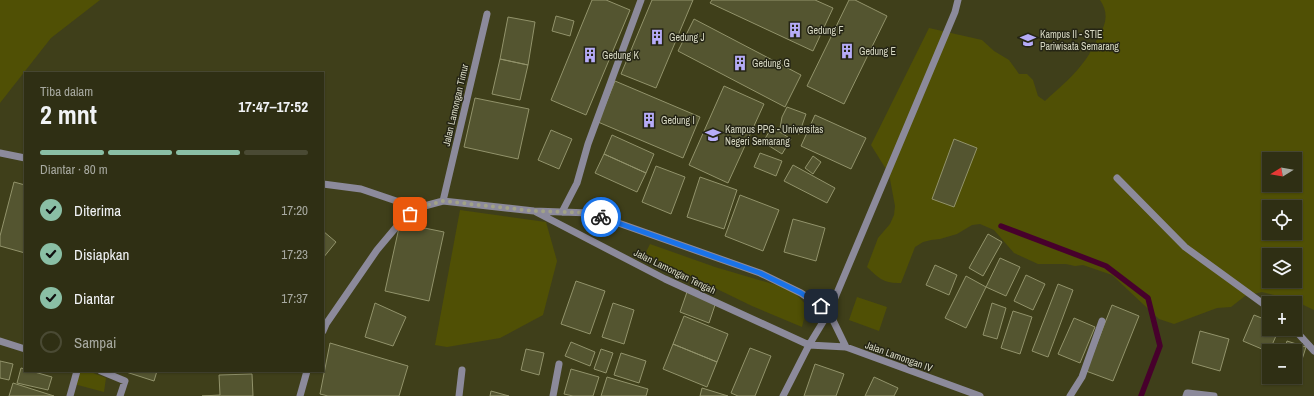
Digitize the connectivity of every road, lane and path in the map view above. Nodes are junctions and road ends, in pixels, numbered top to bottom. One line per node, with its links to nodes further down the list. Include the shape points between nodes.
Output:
1 (641, 0): 13 (street, via 588,144 577,183)
2 (958, 0): 4 (street)
3 (964, 0): 4 (street)
4 (955, 12): 15 (street)
5 (487, 14): 10 (street, Jalan Lamongan Timur)
6 (0, 153): 7 (street)
7 (24, 158)
8 (1116, 178): 14 (street, via 1184,247)
9 (324, 184): 11 (street, via 361,189)
10 (443, 201): 11 (street); 12 (street, Jalan Lamongan Tengah)
11 (417, 208): 17 (street, via 403,219 377,250)
12 (534, 211): 13 (street, Jalan Lamongan Tengah); 20 (street, Jalan Lamongan Tengah, via 665,279)
13 (562, 212): 15 (street, Jalan Lamongan Tengah, via 590,213 760,273 801,293)
14 (1262, 303)
15 (829, 312): 20 (street); 21 (street)
16 (1102, 321): 36 (street, via 1082,377)
17 (324, 329)
18 (1300, 336): 23 (street)
19 (0, 341): 22 (street)
20 (809, 345): 21 (street, Jalan Lamongan IV); 34 (street)
21 (846, 347): 35 (street, Jalan Lamongan IV)
22 (24, 349)
23 (1314, 351)
24 (560, 364): 33 (street)
25 (462, 370): 32 (street)
26 (77, 372): 29 (street)
27 (104, 372): 30 (street, via 125,381)
28 (307, 372): 31 (street)
29 (72, 395)
30 (120, 396)
31 (300, 396)
32 (458, 396)
33 (553, 396)
34 (783, 396)
35 (980, 396)
36 (1070, 396)
37 (1186, 396): 38 (street, via 1187,393)
38 (1214, 396)

